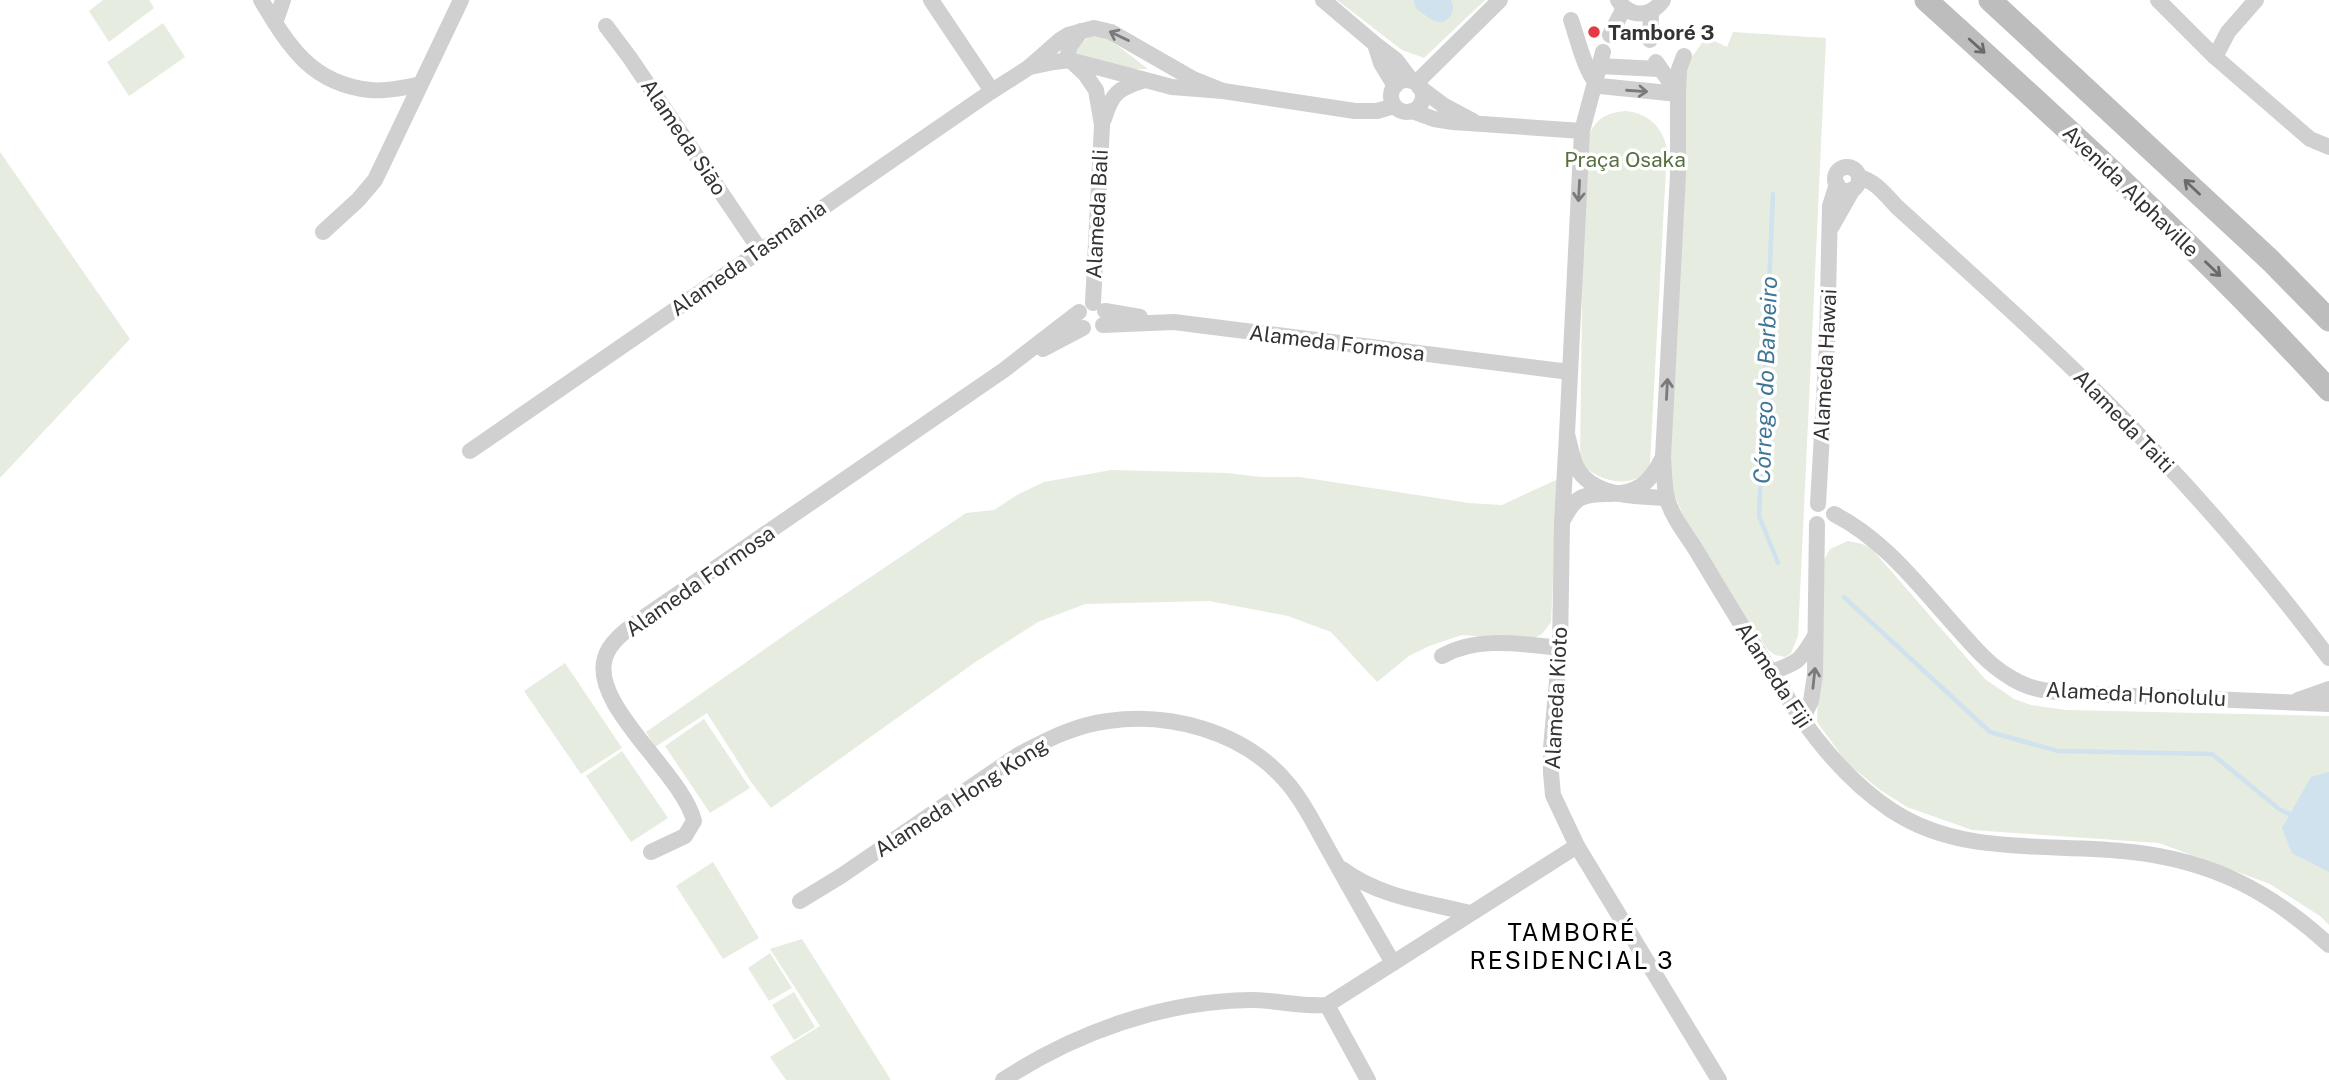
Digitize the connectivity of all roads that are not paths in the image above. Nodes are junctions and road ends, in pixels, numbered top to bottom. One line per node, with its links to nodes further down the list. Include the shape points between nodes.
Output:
1 (261, 0): 14 (street)
2 (283, 0): 14 (street)
3 (461, 0): 28 (street)
4 (931, 0): 29 (street)
5 (1323, 0): 19 (street)
6 (1500, 0): 26 (street)
7 (1926, 0): 45 (main road, Avenida Alphaville, one-way to 45, via 2230,285)
8 (1990, 0): 43 (main road, Avenida Alphaville, one-way to 8)
9 (2158, 0): 22 (street)
10 (2256, 0): 22 (street, via 2228,32)
11 (1621, 4): 12 (street, via 1637,14); 17 (street)
12 (1657, 6): 18 (street)
13 (1571, 20): 27 (street)
14 (275, 23): 28 (street, via 316,71 336,83 372,90)
15 (606, 26): 41 (street, Alameda Sião)
16 (1081, 31): 20 (street, Alameda Tasmânia, one-way to 16, via 1111,32); 23 (street, via 1069,47); 24 (street, Alameda Tasmânia, via 1060,40)
17 (1610, 35)
18 (1650, 40)
19 (1375, 44): 26 (street); 32 (street)
20 (1153, 56): 25 (street, via 1155,72); 30 (street, Alameda Tasmânia)
21 (1684, 56): 31 (street, Alameda Fiji)
22 (2216, 57): 37 (street, via 2310,139)
23 (1070, 61): 24 (street, Alameda Tasmânia); 25 (street, Alameda Tasmânia); 35 (street, via 1096,90)
24 (1028, 68): 29 (street, Alameda Tasmânia)
25 (1144, 80): 30 (street, Alameda Tasmânia); 35 (street, via 1117,92)
26 (1416, 84): 32 (street, via 1401,81); 33 (street, via 1422,101); 34 (street)
27 (1596, 84): 31 (street, one-way to 31); 31 (street, Alameda Kioto, via 1601,59 1658,65); 36 (street, Alameda Kioto)
28 (419, 85): 40 (street, via 374,180)
29 (992, 90): 41 (street, Alameda Tasmânia)
30 (1223, 91): 32 (street, Alameda Tasmânia, via 1367,111)
31 (1678, 94): 48 (street, Alameda Fiji, one-way to 31)
32 (1393, 95): 33 (street, via 1401,111)
33 (1412, 111): 34 (street, via 1434,119)
34 (1479, 124): 36 (street)
35 (1102, 125): 42 (street, Alameda Bali)
36 (1582, 131): 44 (street, Alameda Kioto, one-way to 44)
37 (2329, 147)
38 (1856, 184): 39 (street, Alameda Hawai); 39 (street, Alameda Hawai, via 1854,169 1845,167 1837,172 1830,206); 58 (street, Alameda Taiti, via 1871,182 2157,454)
39 (1832, 226): 51 (street, Alameda Hawai)
40 (323, 232)
41 (760, 250): 47 (street, Alameda Tasmânia)
42 (1092, 316): 44 (street, Alameda Formosa); 65 (street, Alameda Formosa, via 1004,370 637,622 610,648 603,670 616,705 679,789 694,821 685,836)
43 (2329, 320)
44 (1570, 372): 46 (street, Alameda Kioto)
45 (2329, 390)
46 (1567, 434): 49 (street, Alameda Kioto, via 1583,476); 53 (street, Alameda Kioto)
47 (470, 451)
48 (1663, 457): 49 (street, via 1645,483); 50 (street, Alameda Fiji)
49 (1623, 494): 50 (street); 53 (street, via 1583,497)
50 (1667, 498): 59 (street, Alameda Fiji)
51 (1818, 504): 52 (street, via 1829,505); 54 (street, via 1811,515)
52 (1834, 514): 54 (street, via 1829,524); 61 (street, Alameda Honolulu, via 1890,554 1976,649 2024,685 2064,693)
53 (1562, 523): 56 (street, Alameda Kioto)
54 (1817, 524): 55 (street)
55 (1816, 633): 59 (street, via 1803,656); 63 (street, one-way to 55, via 1811,701)
56 (1560, 648): 57 (street, via 1471,644); 64 (street, Alameda Kioto, via 1551,773 1553,794)
57 (1441, 656)
58 (2329, 658)
59 (1771, 672): 63 (street, Alameda Fiji)
60 (2329, 689): 61 (street, Alameda Honolulu)
61 (2296, 701): 62 (street, Alameda Honolulu)
62 (2329, 704)
63 (1802, 720): 71 (street, Alameda Fiji, via 1865,791 1923,827 1981,843 2169,857 2253,888 2284,906)
64 (1577, 846): 69 (street); 76 (street, Alameda Kioto)
65 (651, 852)
66 (1337, 866): 67 (street); 68 (street, Alameda Hong Kong, via 1292,789 1250,751 1198,727 1165,720 1107,721 1049,739 1009,761); 70 (street, Alameda Hong Kong)
67 (1380, 891): 69 (street); 70 (street, via 1372,900)
68 (800, 901)
69 (1470, 914): 72 (street)
70 (1369, 924): 72 (street, Alameda Hong Kong)
71 (2329, 945)
72 (1393, 962): 73 (street)
73 (1327, 1005): 74 (street, via 1252,1000 1176,1008 1089,1034); 75 (street)
74 (1003, 1080)
75 (1368, 1080)
76 (1719, 1080)

